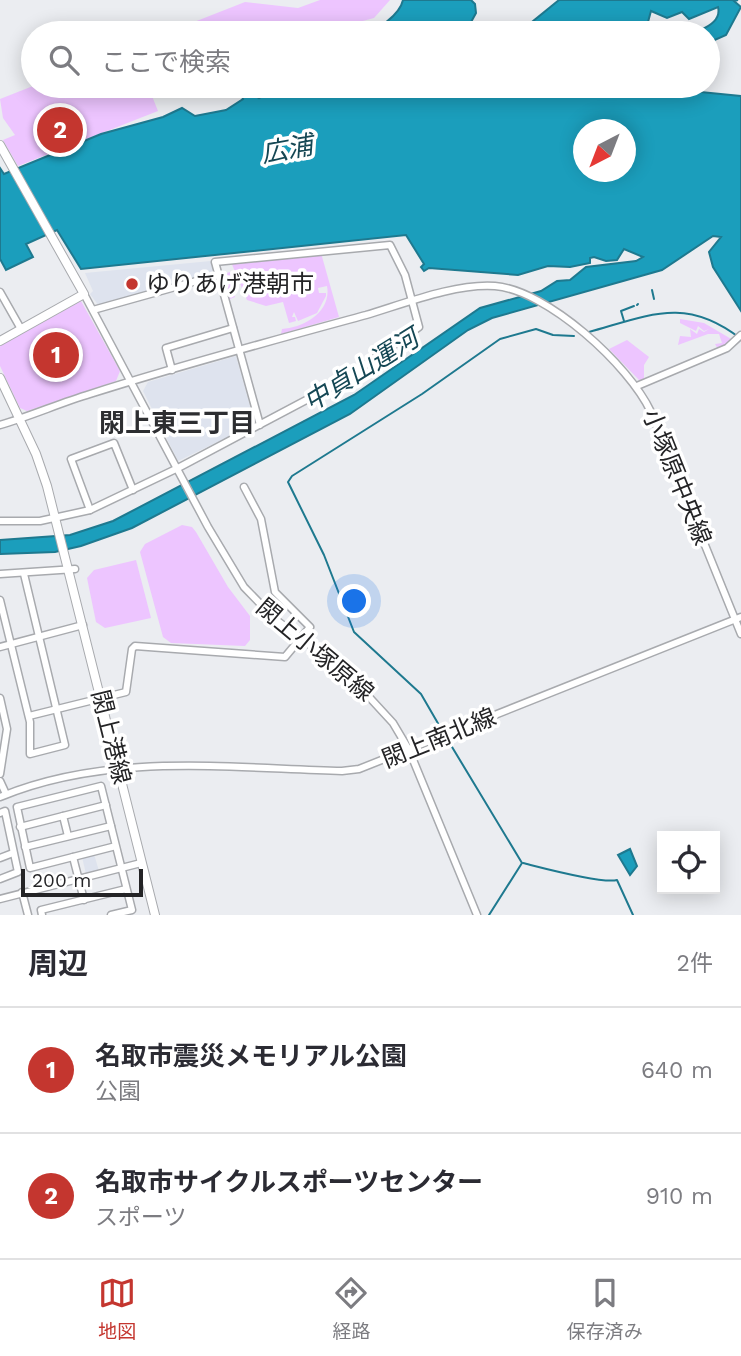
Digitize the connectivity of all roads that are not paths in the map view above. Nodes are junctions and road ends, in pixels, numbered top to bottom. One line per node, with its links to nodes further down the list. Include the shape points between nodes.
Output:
1 (0, 145): 4 (main road)
2 (218, 275): 5 (street, via 215,262 390,245); 6 (street); 7 (street)
3 (0, 292): 8 (street)
4 (84, 294): 6 (street); 8 (main road)
5 (412, 302): 11 (street); 15 (street, 小塚原中央線, via 479,286 520,291 551,308); 18 (street, via 419,327 359,371)
6 (93, 310): 14 (street)
7 (233, 328): 11 (street); 12 (street, via 166,348)
8 (22, 329): 10 (main road)
9 (739, 337): 15 (street, via 727,348)
10 (0, 341)
11 (240, 351): 12 (street); 18 (street)
12 (172, 370): 14 (street)
13 (0, 378): 16 (main road)
14 (132, 382): 16 (street); 19 (street)
15 (636, 386): 29 (street, 小塚原中央線)
16 (19, 419): 17 (street); 23 (main road, via 43,469)
17 (0, 425)
18 (260, 425): 19 (street)
19 (178, 468): 21 (street); 33 (street, 閖上小塚原線, via 244,587)
20 (244, 487): 33 (street, via 261,519 275,592 310,627)
21 (133, 490): 22 (street); 22 (street, via 114,443 71,459)
22 (90, 510): 23 (street)
23 (56, 518): 24 (street); 25 (main road, 閖上港線)
24 (1, 520)
25 (72, 569): 27 (street); 30 (main road, 閖上港線)
26 (0, 574): 27 (street)
27 (24, 574): 32 (street)
28 (0, 600): 34 (street)
29 (738, 619): 31 (street, 小塚原中央線); 40 (street, 閖上南北線)
30 (83, 625): 32 (street); 37 (main road, 閖上港線)
31 (741, 634)
32 (39, 637): 34 (street); 38 (street)
33 (302, 639): 37 (street, via 285,661 135,646 127,690); 40 (street, 閖上小塚原線, via 373,698)
34 (10, 643): 35 (street); 39 (street)
35 (0, 647)
36 (0, 698): 42 (street, via 7,729)
37 (102, 699): 38 (street); 41 (main road, 閖上港線)
38 (57, 709): 39 (street); 39 (street, via 65,745 30,754)
39 (29, 716)
40 (409, 751): 41 (street, 閖上南北線, via 359,769); 74 (street, 閖上小塚原線)
41 (119, 768): 43 (street, 閖上南北線); 60 (main road, 閖上港線)
42 (0, 774)
43 (54, 779): 45 (street); 46 (street, 閖上南北線)
44 (0, 781): 46 (street)
45 (58, 794): 47 (street, via 101,786); 51 (street, via 17,807)
46 (3, 796)
47 (106, 805): 49 (street); 50 (street)
48 (0, 813): 52 (street, via 5,811)
49 (63, 816): 51 (street); 53 (street)
50 (111, 826): 53 (street); 55 (street)
51 (20, 827): 56 (street)
52 (9, 834): 54 (street); 57 (street)
53 (68, 836): 56 (street)
54 (0, 837)
55 (116, 846): 58 (street); 61 (street)
56 (25, 847): 58 (street, via 30,868)
57 (13, 853): 59 (street); 62 (street, via 18,872)
58 (73, 857): 63 (street)
59 (0, 858)
60 (141, 863): 61 (street); 73 (main road, 閖上港線)
61 (122, 868): 63 (street); 64 (street)
62 (0, 879)
63 (79, 879): 65 (street); 67 (street)
64 (126, 889): 67 (street); 68 (street)
65 (22, 892): 66 (street); 69 (street)
66 (0, 899)
67 (83, 900): 71 (street, via 41,910)
68 (132, 912): 72 (street)
69 (28, 914): 70 (street)
70 (19, 915)
71 (42, 915)
72 (111, 915)
73 (155, 915)
74 (477, 915)

